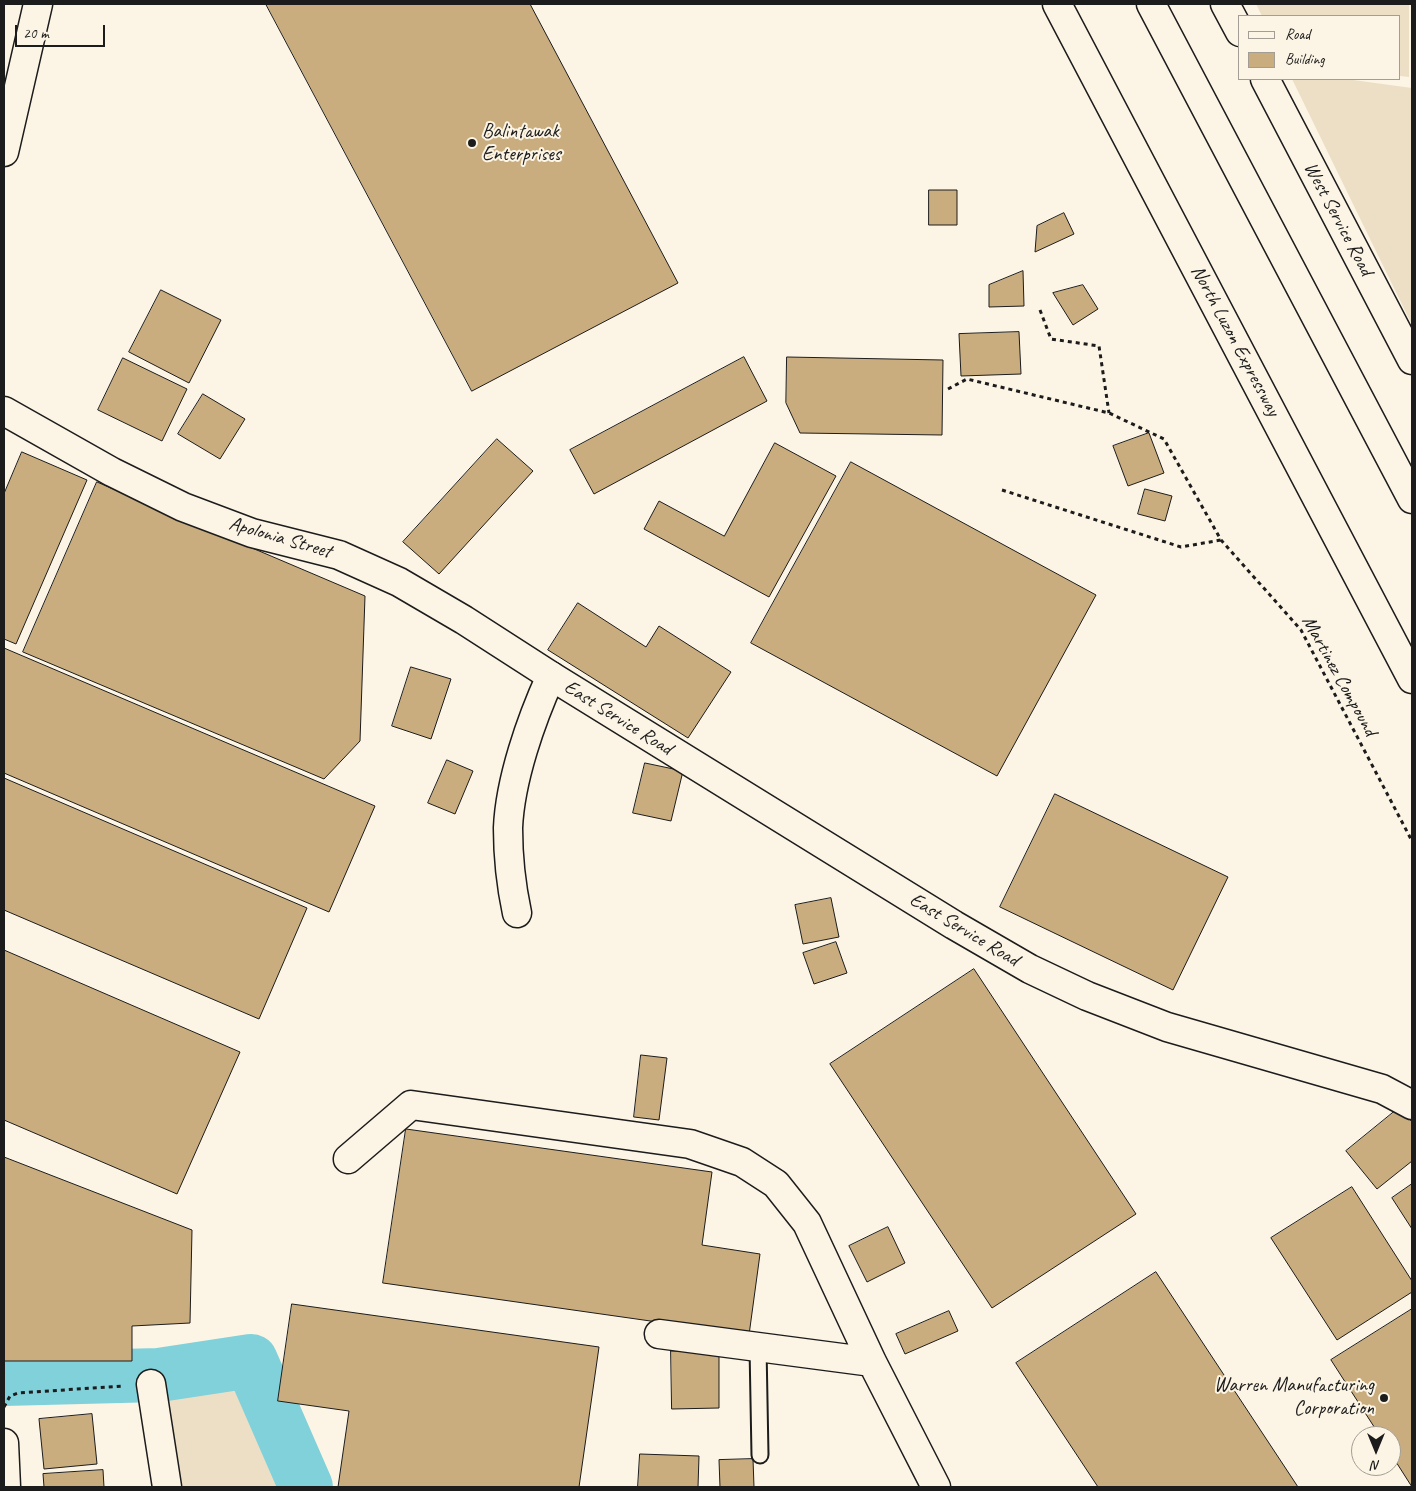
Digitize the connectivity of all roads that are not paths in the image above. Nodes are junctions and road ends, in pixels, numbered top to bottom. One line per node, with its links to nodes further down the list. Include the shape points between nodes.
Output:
1 (38, 4): 7 (main road)
2 (1057, 4): 12 (main road, North Luzon Expressway)
3 (1151, 4): 10 (main road)
4 (1225, 4): 5 (main road)
5 (1238, 28)
6 (1265, 80): 8 (main road, West Service Road)
7 (4, 152)
8 (1412, 360)
9 (4, 411): 11 (main road, Apolonia Street, via 112,472 183,506 252,533 339,555 399,582)
10 (1412, 499)
11 (551, 676): 13 (main road, via 536,708 518,765 508,826); 14 (main road, East Service Road, via 954,926 1030,969 1168,1028 1382,1089)
12 (1412, 679)
13 (516, 912)
14 (1412, 1105)
15 (348, 1159): 18 (main road, via 412,1105 690,1144 742,1162 776,1184 807,1223)
16 (659, 1334): 17 (main road)
17 (758, 1347): 18 (main road); 21 (lane)
18 (872, 1362): 24 (main road)
19 (151, 1384): 23 (main road)
20 (4, 1453): 22 (main road)
21 (760, 1455)
22 (6, 1487)
23 (167, 1487)
24 (936, 1487)

